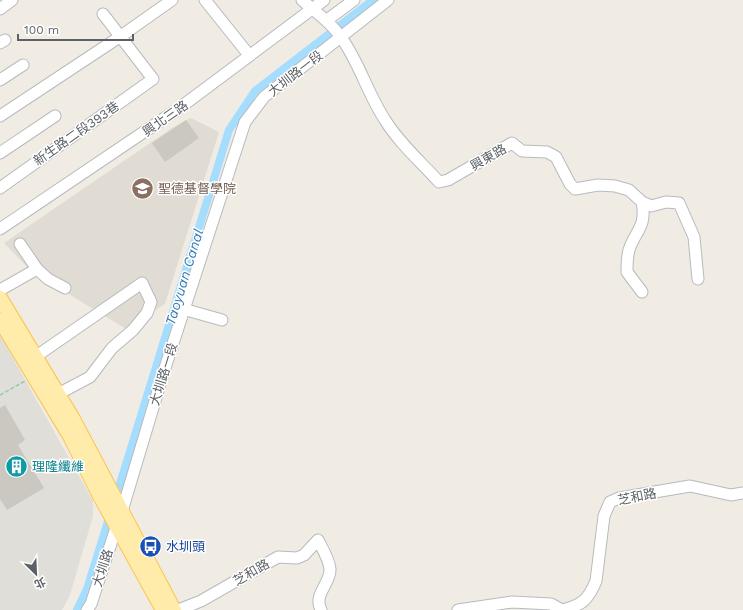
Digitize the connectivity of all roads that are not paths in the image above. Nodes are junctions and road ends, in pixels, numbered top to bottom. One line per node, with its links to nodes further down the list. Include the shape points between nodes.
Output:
1 (12, 0): 8 (street)
2 (172, 0): 11 (street)
3 (205, 0): 13 (street)
4 (324, 0): 7 (street)
5 (354, 0): 10 (street)
6 (388, 0): 12 (street, 大圳路一段)
7 (309, 3): 10 (street); 13 (street)
8 (0, 8)
9 (103, 14): 11 (street)
10 (329, 22): 12 (street)
11 (121, 36): 16 (street); 19 (street, 新生路二段393巷, via 153,79)
12 (341, 36): 20 (street, 興東路, via 385,121 439,182 448,180 512,143 522,151 547,152 556,157 575,189 598,185 615,186 629,190); 30 (street, 大圳路一段, via 264,97 245,122)
13 (247, 52): 21 (street, via 179,102); 22 (street, 興北三路, via 178,109)
14 (23, 65): 15 (street)
15 (0, 80)
16 (0, 116)
17 (55, 116): 18 (street)
18 (0, 152)
19 (1, 186)
20 (642, 202): 25 (street, via 651,206 666,202 679,203 694,237); 28 (street, via 644,211 640,230 629,250 627,272)
21 (0, 223)
22 (0, 229)
23 (20, 244): 24 (street)
24 (37, 268): 26 (street, via 48,279); 27 (street)
25 (698, 279)
26 (64, 288)
27 (0, 290)
28 (642, 292)
29 (0, 298): 33 (main road)
30 (183, 310): 32 (street); 36 (street, 大圳路一段)
31 (0, 320): 37 (main road, via 70,436)
32 (222, 320)
33 (36, 357): 34 (main road); 34 (street, via 142,283 151,302 147,313 133,330 112,348 90,377)
34 (58, 394): 36 (main road)
35 (743, 493): 44 (street, 芝和路, via 731,495 690,486 619,498 610,502 604,516 593,589 587,600 577,607)
36 (122, 510): 40 (main road)
37 (117, 525): 38 (street, 大圳路); 39 (main road)
38 (87, 610)
39 (163, 610)
40 (174, 610)
41 (178, 610): 42 (street, 芝和路, via 201,601 278,557 297,558 304,555 318,540 330,569 328,579 320,592)
42 (321, 610)
43 (458, 610): 44 (street, 芝和路, via 512,602 551,604)
44 (562, 610)

